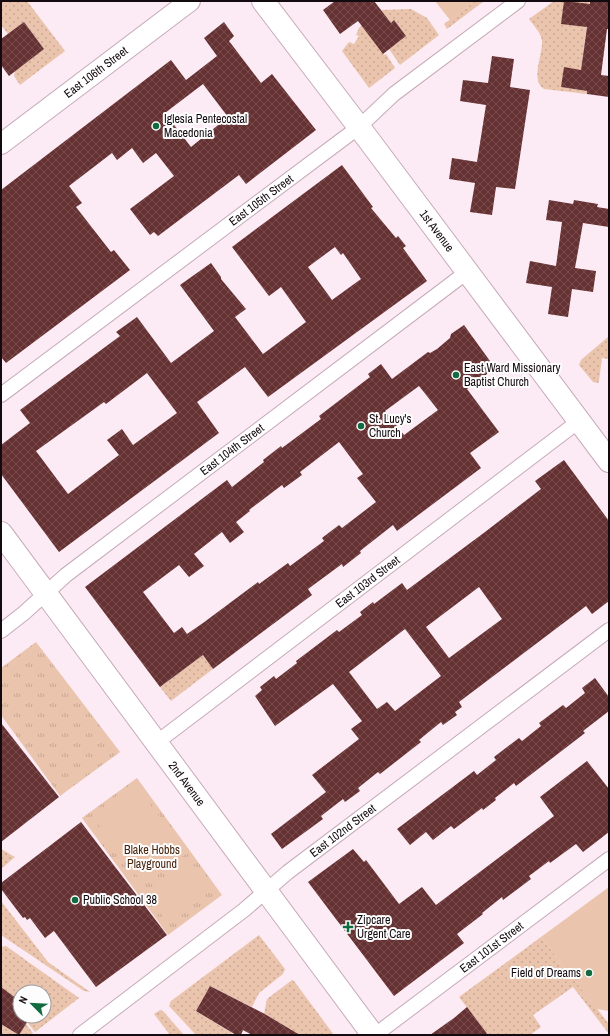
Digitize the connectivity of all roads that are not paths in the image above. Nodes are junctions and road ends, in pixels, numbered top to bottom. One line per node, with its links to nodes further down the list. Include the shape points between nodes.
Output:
1 (190, 1): 5 (main road, East 106th Street)
2 (263, 1): 4 (main road, 1st Avenue)
3 (518, 1): 4 (street, East 105th Street, via 394,94)
4 (359, 127): 6 (main road, 1st Avenue); 7 (street, East 105th Street)
5 (1, 144)
6 (467, 272): 8 (main road, 1st Avenue); 11 (street, East 104th Street, via 66,575)
7 (1, 395)
8 (579, 421): 9 (main road, 1st Avenue); 14 (street, East 103rd Street)
9 (609, 461)
10 (1, 533): 11 (main road, 2nd Avenue)
11 (45, 594): 13 (street, East 104th Street); 14 (main road, 2nd Avenue)
12 (609, 630): 16 (street, East 102nd Street, via 294,867)
13 (1, 631)
14 (156, 743): 16 (main road, 2nd Avenue)
15 (609, 859): 18 (street, East 101st Street)
16 (266, 891): 17 (street, East 102nd Street); 18 (main road, 2nd Avenue)
17 (80, 1035)
18 (374, 1035)

